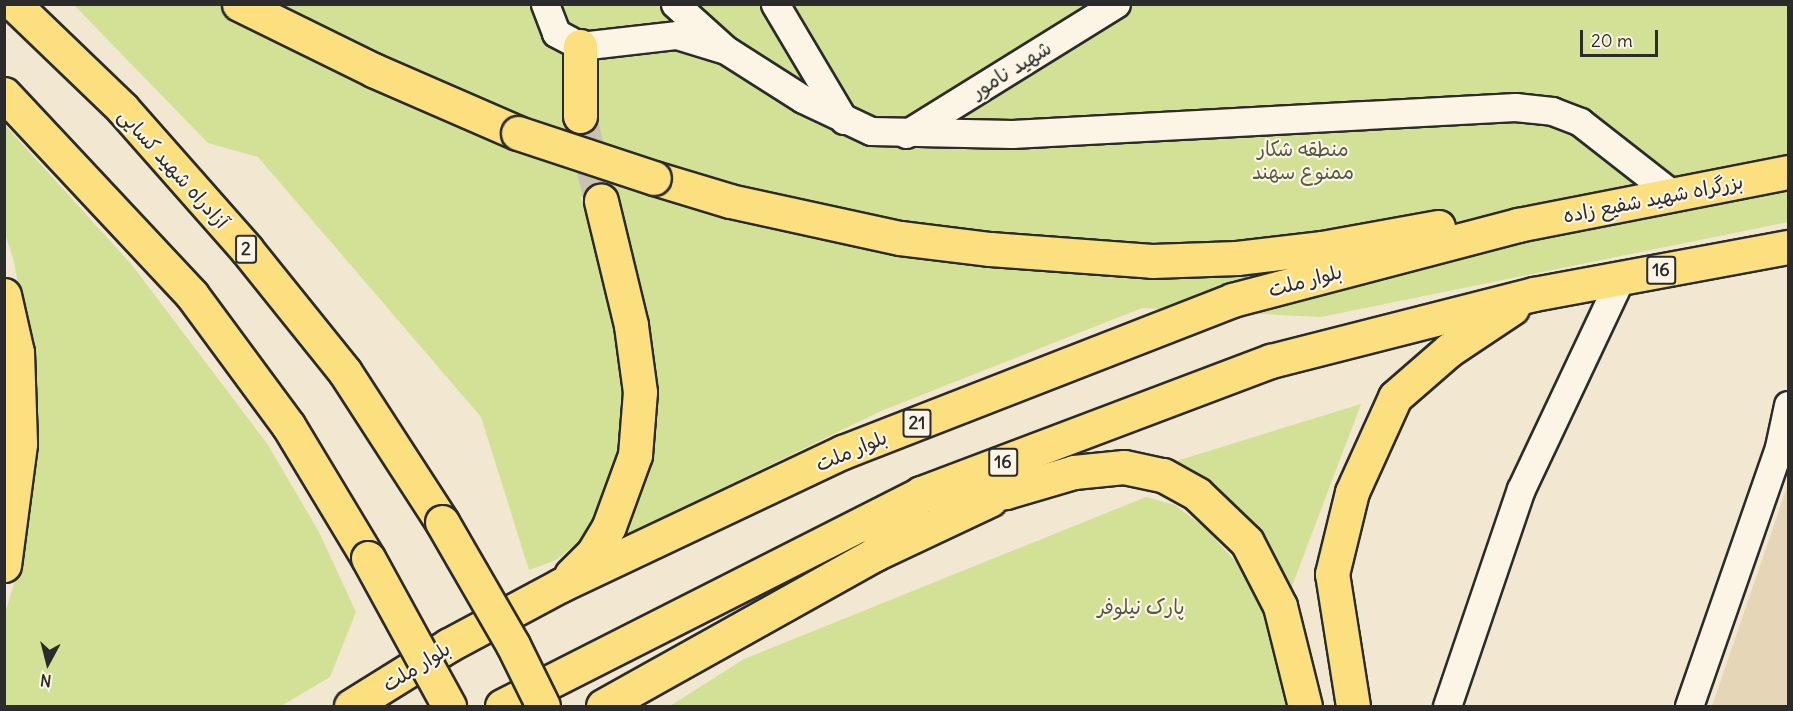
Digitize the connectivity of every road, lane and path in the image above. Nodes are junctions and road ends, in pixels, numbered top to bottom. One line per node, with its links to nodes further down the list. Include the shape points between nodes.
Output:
1 (14, 4): 30 (highway, آزادراه شهید کسایی / 2, bridge, via 122,108 247,250 345,372 442,522 513,645)
2 (239, 4): 16 (highway, bridge, via 373,70 518,133 751,207 900,238 1152,261 1238,258 1322,248 1427,227)
3 (545, 4): 7 (street, via 556,33)
4 (675, 4): 8 (street)
5 (775, 4): 11 (street)
6 (1116, 4): 12 (street, شهید نامور)
7 (580, 46): 8 (street, via 677,35); 10 (highway)
8 (726, 50): 11 (street)
9 (4, 94): 28 (highway, bridge, via 192,295 288,425 368,558)
10 (580, 116)
11 (844, 120): 12 (street, via 872,131)
12 (906, 134): 14 (street, via 1012,134 1515,107 1552,111 1580,122)
13 (1788, 172): 14 (highway, بزرگراه شهید شفیع زاده)
14 (1671, 193): 16 (highway, بزرگراه شهید شفیع زاده)
15 (601, 201): 26 (highway, via 631,325 640,392 635,455 609,525 593,553)
16 (1518, 225): 26 (highway, بلوار ملت / 21, via 1232,300 843,452)
17 (1788, 247): 18 (highway, 16)
18 (1621, 277): 19 (highway, 16); 34 (street, via 1521,489)
19 (1534, 294): 23 (highway, 16, via 1271,361); 33 (highway, via 1449,350 1395,397 1356,482 1332,574)
20 (4, 295): 25 (highway, via 17,352 20,444)
21 (1788, 405): 35 (street, via 1779,447)
22 (1006, 492): 23 (highway, via 963,497); 24 (highway); 32 (highway, via 1074,472 1124,467 1163,475 1197,494 1247,542 1266,574 1280,606)
23 (921, 493): 24 (highway); 29 (highway, 16)
24 (874, 554): 31 (highway)
25 (4, 565)
26 (561, 585): 27 (highway, بلوار ملت / 21, via 449,645)
27 (351, 706)
28 (449, 706)
29 (502, 706)
30 (543, 706)
31 (603, 706)
32 (1305, 706)
33 (1353, 706)
34 (1447, 706)
35 (1689, 706)

